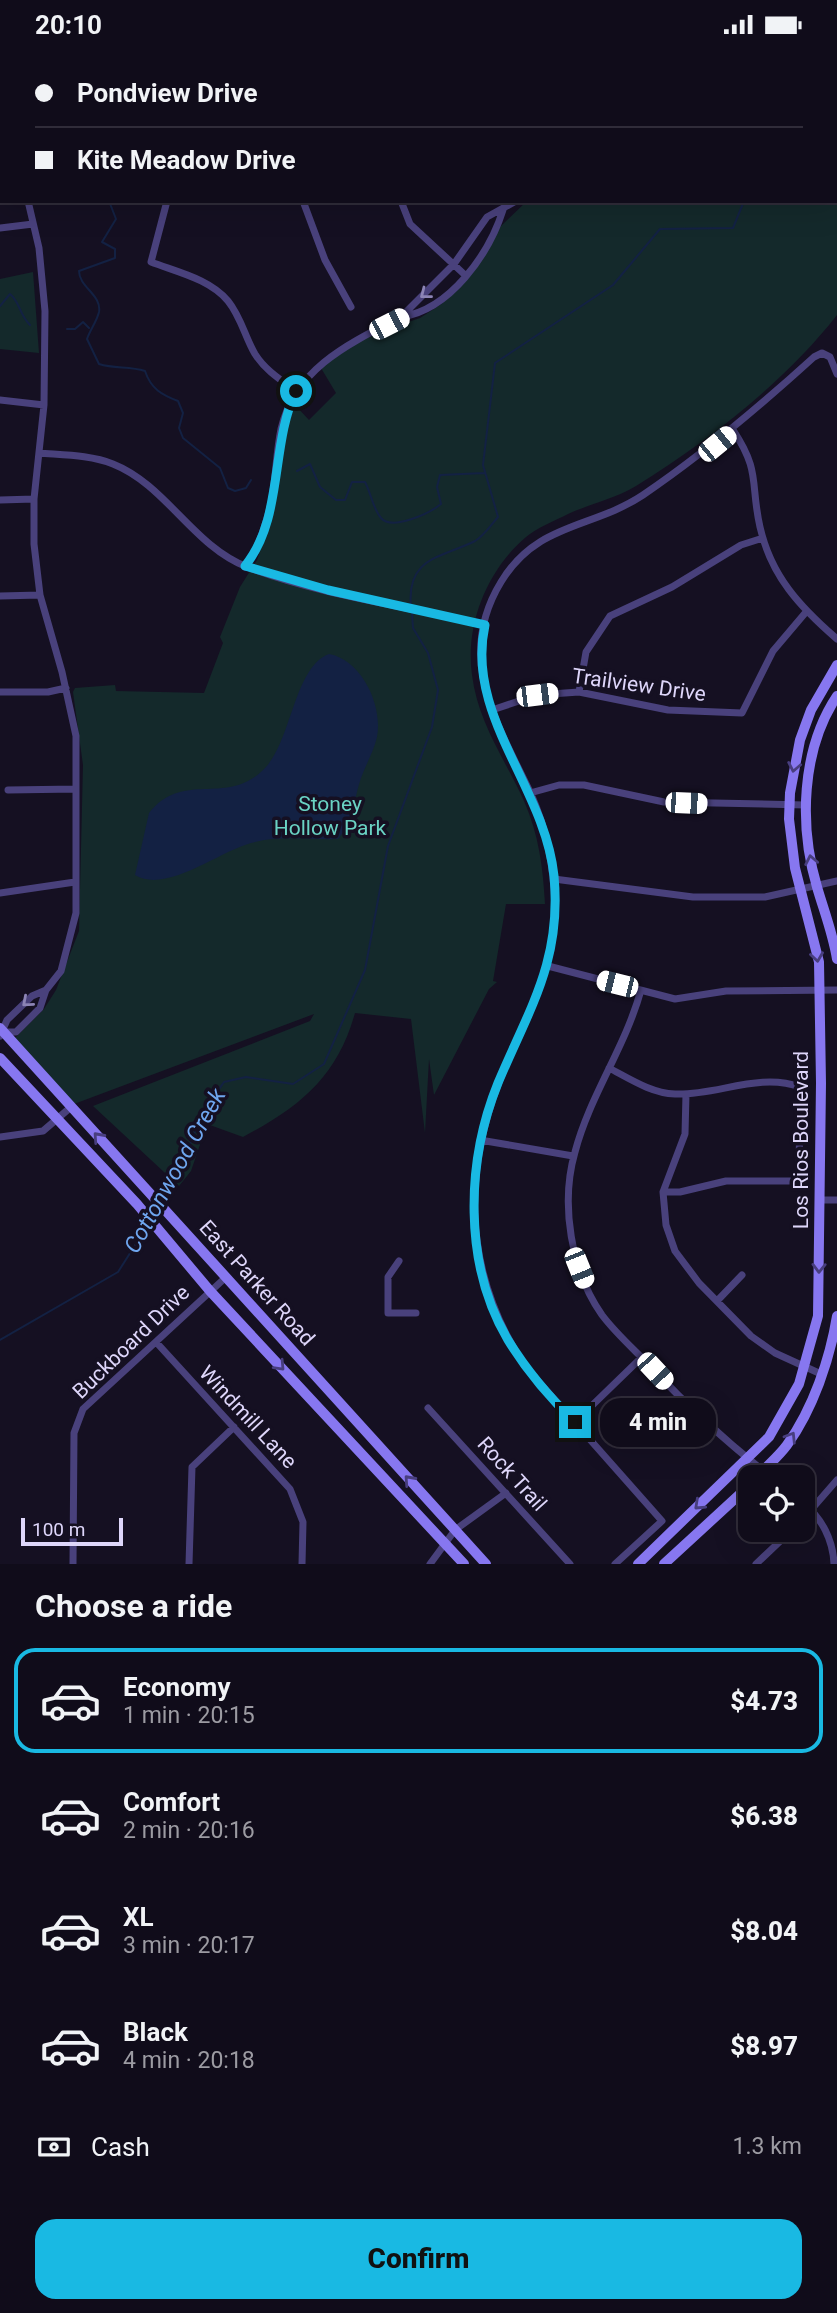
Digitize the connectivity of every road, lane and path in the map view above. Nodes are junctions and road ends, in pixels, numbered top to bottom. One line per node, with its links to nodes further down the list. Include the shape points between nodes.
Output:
1 (28, 203): 7 (street)
2 (166, 203): 14 (street, via 151,262 218,291 238,316 255,354)
3 (304, 203): 11 (street, via 325,260)
4 (402, 203): 9 (street, via 410,224)
5 (513, 203): 6 (street)
6 (503, 210): 9 (street, via 487,217); 10 (street, via 498,226)
7 (33, 224): 8 (street); 16 (street, via 45,311)
8 (0, 227)
9 (454, 264): 10 (street); 12 (street, one-way to 12)
10 (465, 275): 12 (street, via 440,301 420,314)
11 (351, 307)
12 (401, 317): 14 (street, via 327,358)
13 (837, 373): 17 (street, via 830,357 814,356)
14 (296, 391): 22 (street, via 282,428 267,520)
15 (0, 400): 16 (street)
16 (44, 405): 18 (street)
17 (733, 431): 21 (street, via 753,466); 26 (street, via 640,497 566,526 531,547 500,584)
18 (39, 453): 19 (street); 22 (street, via 113,464 147,486 215,549)
19 (34, 499): 20 (street); 23 (street)
20 (0, 500)
21 (763, 538): 25 (street, via 780,578); 31 (street, via 741,545 672,587 610,616 586,652)
22 (245, 566): 26 (street)
23 (40, 595): 24 (street); 29 (street)
24 (0, 596)
25 (806, 612): 27 (street); 31 (street, Trailview Drive, via 773,651 742,713 668,710)
26 (485, 625): 33 (street, via 480,669)
27 (837, 639)
28 (837, 665): 38 (main road, Los Rios Boulevard, one-way to 38, via 800,740)
29 (66, 688): 30 (street); 34 (street, via 76,736)
30 (0, 692)
31 (579, 692): 33 (street, Trailview Drive, via 537,695)
32 (837, 696): 37 (main road, via 813,751)
33 (492, 710): 36 (street)
34 (76, 789): 35 (street); 41 (street)
35 (8, 790)
36 (530, 793): 38 (street, via 559,785 584,785 664,802); 39 (street, via 546,837)
37 (806, 805): 38 (street); 42 (main road, one-way to 37)
38 (789, 806): 43 (main road, Los Rios Boulevard, via 791,846)
39 (554, 879): 43 (street, via 692,897 765,897); 46 (street)
40 (837, 881): 42 (street)
41 (75, 882): 44 (street); 47 (street, via 76,913 69,948 61,971)
42 (816, 885): 43 (street); 45 (main road)
43 (801, 891): 49 (main road, Los Rios Boulevard, one-way to 49, via 815,941)
44 (0, 893)
45 (837, 959)
46 (548, 966): 48 (street); 58 (street)
47 (46, 990): 51 (street, one-way to 51, via 32,996); 51 (street, via 40,1008 16,1031)
48 (641, 990): 49 (street, via 675,999 726,991); 53 (street, via 621,1048)
49 (820, 990): 50 (street); 61 (main road, Los Rios Boulevard)
50 (837, 990)
51 (1, 1032): 55 (main road, East Parker Road)
52 (0, 1058): 56 (main road, East Parker Road)
53 (609, 1068): 54 (street, via 649,1089); 59 (street)
54 (686, 1094): 60 (street, via 685,1133); 60 (street, via 736,1084 800,1087 799,1181 726,1181)
55 (71, 1107): 56 (street); 65 (main road, East Parker Road, one-way to 55)
56 (57, 1121): 57 (street, via 39,1132); 66 (main road, East Parker Road, via 137,1204)
57 (0, 1137)
58 (480, 1140): 59 (street); 76 (street, via 475,1225 490,1297 506,1338 524,1366)
59 (573, 1156): 71 (street, via 570,1222 579,1268 601,1313)
60 (663, 1192): 67 (street, via 666,1225 675,1251)
61 (820, 1200): 62 (street); 72 (main road, Los Rios Boulevard, one-way to 72, via 818,1316)
62 (837, 1200)
63 (399, 1261): 68 (street, via 388,1277 388,1313)
64 (742, 1275): 67 (street)
65 (225, 1278): 66 (street, Buckboard Drive); 75 (main road, East Parker Road)
66 (210, 1291): 70 (street, Buckboard Drive); 77 (main road, East Parker Road, one-way to 77)
67 (717, 1301): 72 (street, via 754,1339)
68 (416, 1313)
69 (837, 1316): 73 (main road)
70 (156, 1342): 78 (street, Windmill Lane); 90 (street, Buckboard Drive, via 90,1401 76,1422)
71 (642, 1357): 76 (street); 79 (street, via 682,1400)
72 (804, 1367): 73 (street); 79 (main road, Los Rios Boulevard, via 785,1412)
73 (821, 1374): 81 (main road, one-way to 73, via 795,1432)
74 (428, 1408): 83 (street, Rock Trail)
75 (349, 1413): 77 (main road); 87 (main road, East Parker Road, one-way to 75)
76 (575, 1422): 97 (street, via 662,1521)
77 (335, 1425): 88 (main road, East Parker Road)
78 (234, 1427): 91 (street, via 192,1467); 92 (street, Windmill Lane, via 282,1478 298,1504 304,1535)
79 (749, 1458): 80 (street); 98 (main road, Los Rios Boulevard, one-way to 98)
80 (755, 1465)
81 (771, 1465)
82 (837, 1480): 85 (street)
83 (506, 1493): 87 (street); 96 (street, Rock Trail)
84 (738, 1496): 99 (main road)
85 (815, 1508)
86 (815, 1513): 101 (street, via 829,1537)
87 (455, 1530): 88 (street); 95 (main road, East Parker Road)
88 (444, 1542): 93 (street); 94 (main road, East Parker Road)
89 (779, 1542): 100 (street)
90 (74, 1564)
91 (188, 1564)
92 (302, 1564)
93 (430, 1564)
94 (464, 1564)
95 (486, 1564)
96 (570, 1564)
97 (615, 1564)
98 (638, 1564)
99 (664, 1564)
100 (756, 1564)
101 (834, 1564)

